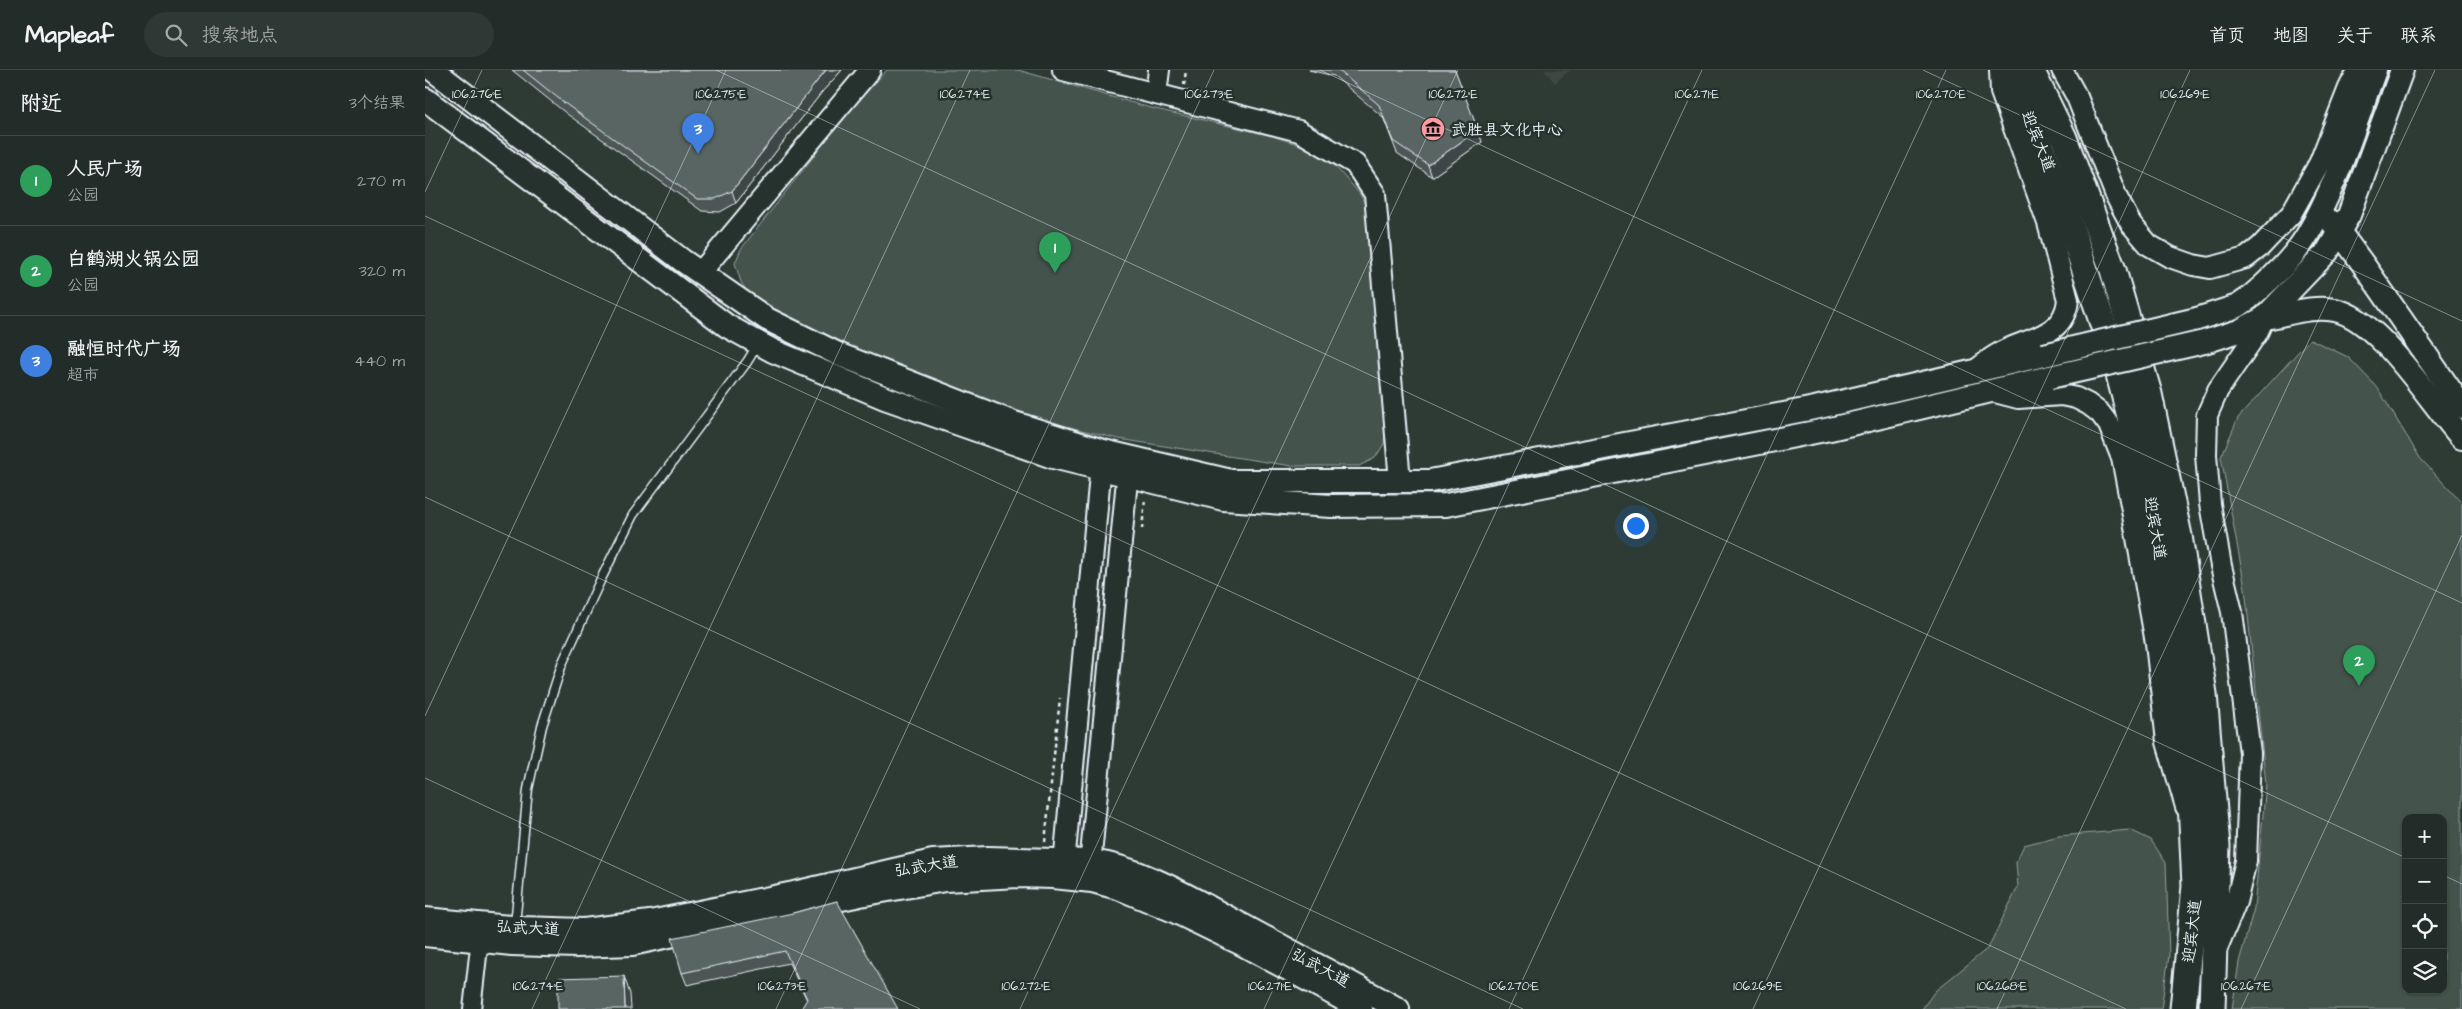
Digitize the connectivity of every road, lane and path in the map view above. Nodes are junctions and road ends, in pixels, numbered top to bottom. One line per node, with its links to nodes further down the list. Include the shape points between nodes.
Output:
1 (433, 70): 17 (main road)
2 (870, 70): 17 (street)
3 (1063, 70): 13 (street)
4 (1147, 70): 13 (street)
5 (1159, 70): 13 (street)
6 (2000, 70): 20 (street, via 2001,92 2048,223 2068,300 2067,312 2051,331 1998,353)
7 (2006, 70): 27 (main road, 迎宾大道, via 2023,102 2062,201 2116,363 2148,485 2172,629)
8 (2031, 70): 34 (main road, 迎宾大道, via 2064,138 2113,270 2149,394 2175,517 2206,713 2217,846)
9 (2062, 70): 10 (street, via 2077,97 2117,198 2131,224 2149,245 2170,257 2210,268 2246,258 2291,214 2320,162 2351,83)
10 (2361, 70)
11 (2375, 70): 15 (main road)
12 (2402, 70): 16 (main road)
13 (1150, 93): 26 (street, via 1299,132 1355,164 1375,194)
14 (425, 99): 19 (main road, via 727,326)
15 (2323, 207): 16 (main road); 20 (main road, bridge, via 2305,239 2257,292 2238,306 2197,319)
16 (2339, 235): 18 (main road); 22 (main road, via 2363,264)
17 (700, 273): 24 (main road, via 767,319 840,355)
18 (2264, 318): 21 (main road, bridge, via 2239,331 2204,342); 23 (main road, via 2315,309 2336,310 2361,324 2379,337); 34 (street, via 2218,390 2207,415 2205,455 2211,504 2232,612 2250,753 2246,861 2236,902)
19 (758, 343): 24 (main road, via 885,398 1053,457); 31 (lane, via 633,515 562,664 541,726 528,789)
20 (1975, 371): 26 (main road, via 1795,412 1430,481)
21 (1991, 391): 25 (main road, via 1830,428 1446,505 1331,506 1223,499); 27 (street, via 2018,398 2061,395 2076,398 2100,413 2109,424 2122,458 2133,510 2156,643 2167,742)
22 (2462, 407)
23 (2462, 438)
24 (1102, 461): 25 (main road); 28 (street)
25 (1129, 466): 26 (main road, via 1231,480); 29 (street)
26 (1400, 481)
27 (2193, 829): 38 (main road, 迎宾大道, via 2195,886)
28 (1063, 869): 29 (main road, 弘武大道); 31 (main road, 弘武大道, via 988,858 933,861 650,922 584,930); 32 (main road, 弘武大道, via 1018,876 945,880 632,944 577,946)
29 (1090, 871): 36 (main road, 弘武大道, via 1121,889 1242,944); 37 (main road, 弘武大道, via 1107,864 1149,878)
30 (425, 919): 32 (main road, 弘武大道)
31 (515, 927): 32 (main road, 弘武大道)
32 (481, 932): 33 (main road, 弘武大道); 35 (street)
33 (425, 935)
34 (2215, 955): 39 (main road, 迎宾大道)
35 (472, 1009)
36 (1361, 1009)
37 (1398, 1009)
38 (2183, 1009)
39 (2212, 1009)

